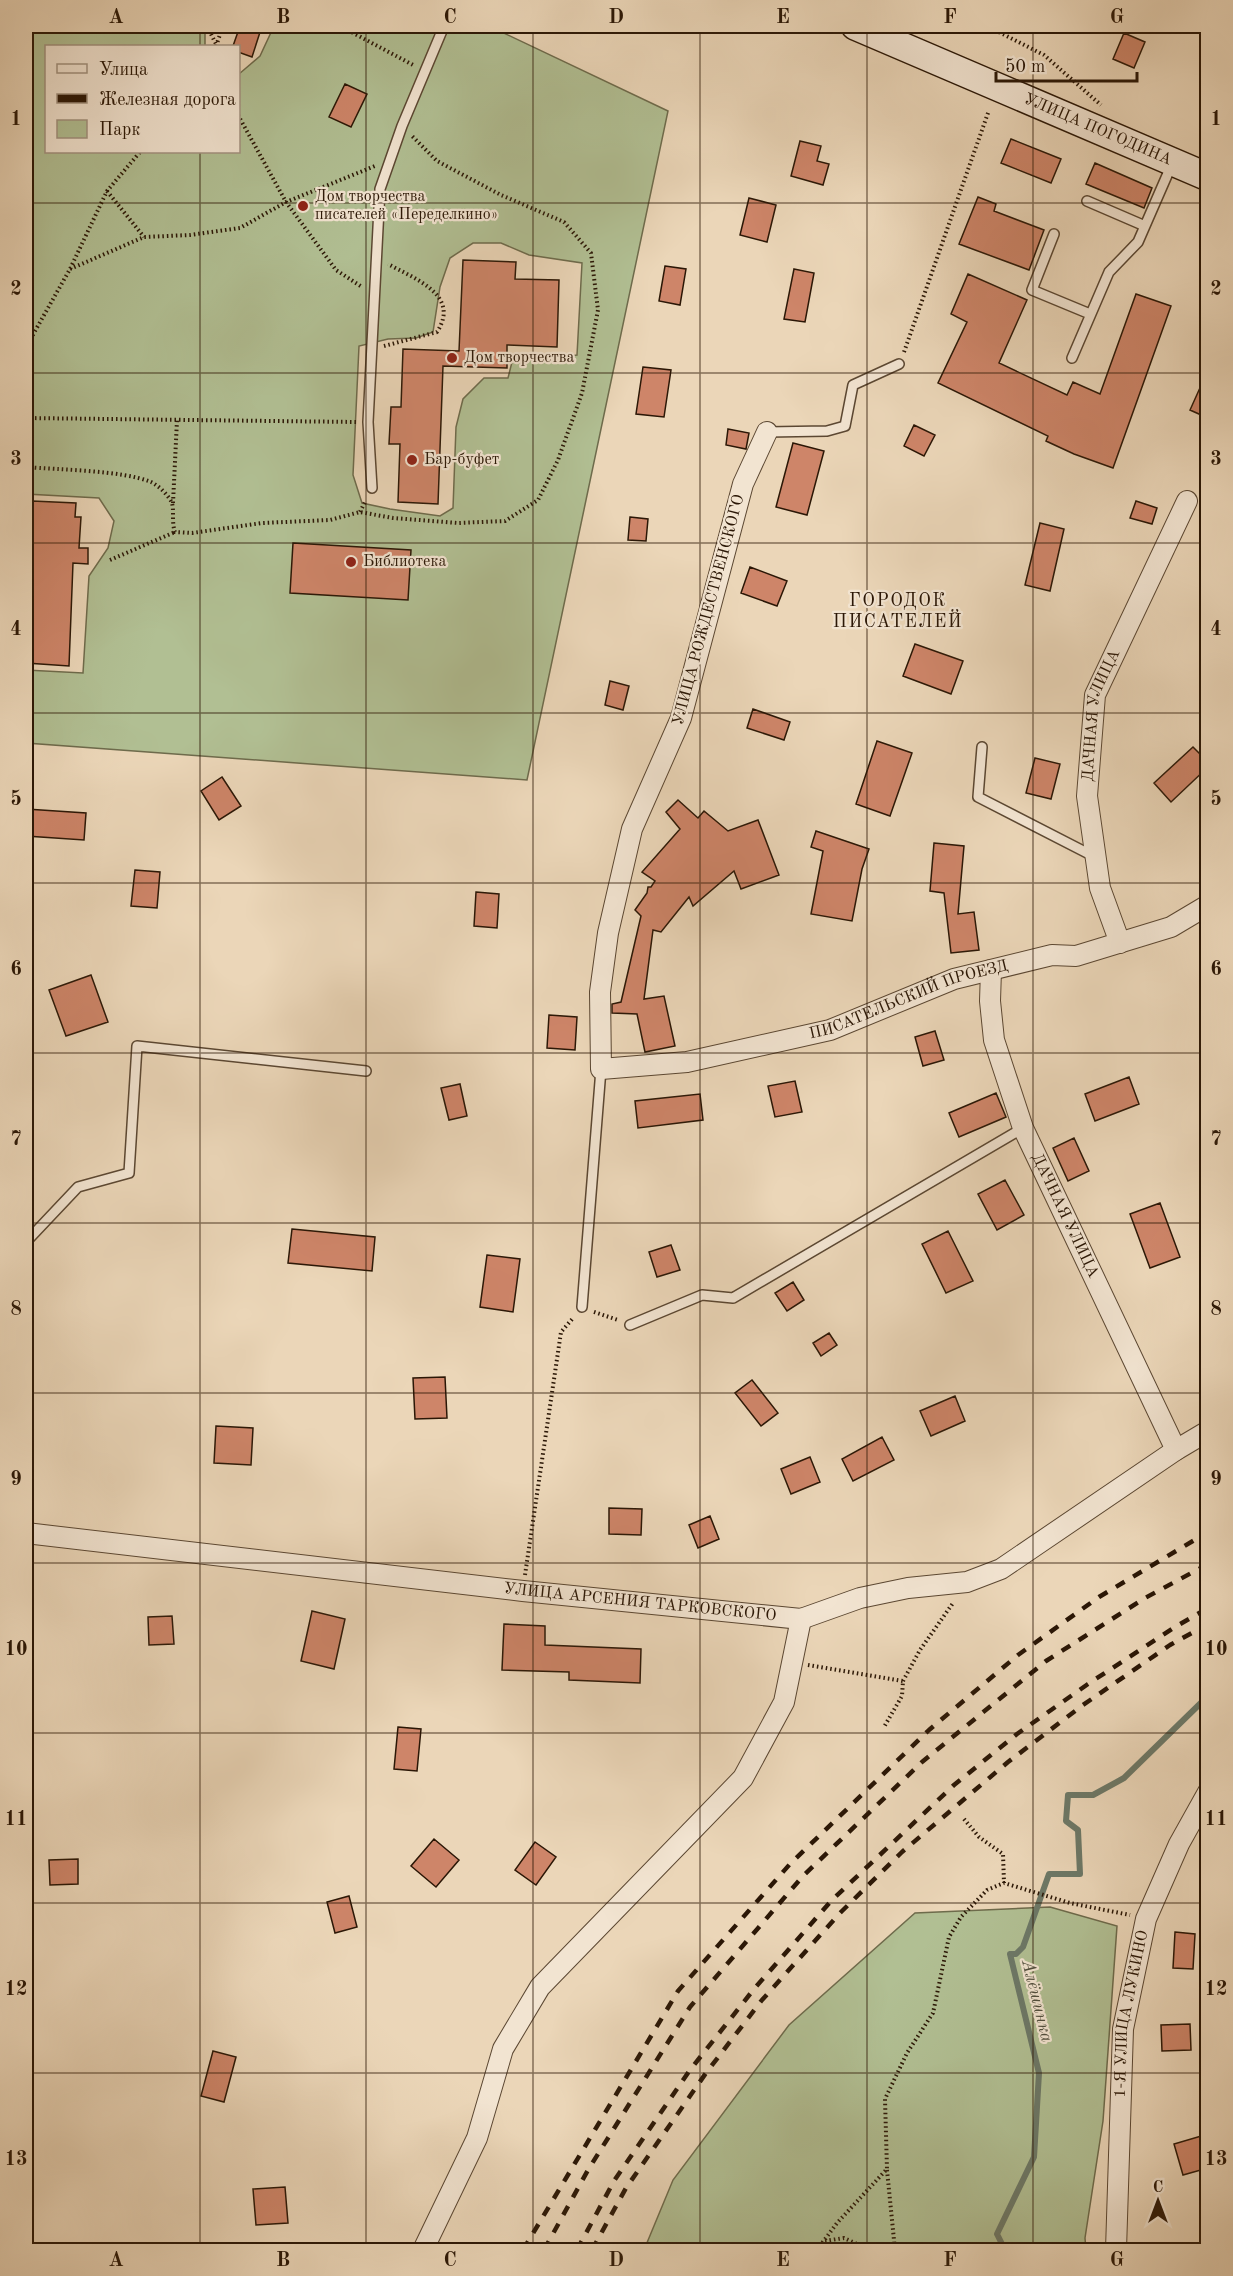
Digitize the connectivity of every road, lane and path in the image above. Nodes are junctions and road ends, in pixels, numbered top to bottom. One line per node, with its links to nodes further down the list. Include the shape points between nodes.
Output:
1 (207, 26): 7 (path)
2 (223, 26): 8 (path)
3 (340, 26): 9 (path)
4 (444, 26): 9 (lane)
5 (855, 26): 16 (main road, УЛИЦА ПОГОДИНА)
6 (987, 26): 10 (path, via 1044,55)
7 (216, 45)
8 (216, 45)
9 (426, 72): 13 (lane)
10 (1101, 105)
11 (989, 110): 31 (path)
12 (240, 119): 20 (path)
13 (402, 126): 15 (lane); 40 (path, via 437,161 564,222 591,253 597,310 582,393 558,460 538,500 505,521 458,523 360,513 330,520)
14 (139, 153): 18 (path)
15 (392, 159): 20 (path); 24 (lane, via 380,189)
16 (1173, 162): 17 (main road, УЛИЦА ПОГОДИНА); 21 (lane)
17 (1208, 177)
18 (106, 191): 23 (path); 25 (path)
19 (1087, 201): 21 (lane)
20 (286, 202): 23 (path, via 240,228); 26 (path, via 336,270)
21 (1145, 226): 27 (lane, via 1138,242 1109,272)
22 (1054, 234): 27 (lane, via 1032,290)
23 (144, 237): 25 (path)
24 (377, 258): 26 (lane); 29 (path, via 433,290 444,306 444,322 432,334)
25 (70, 269): 28 (path)
26 (375, 296): 29 (lane)
27 (1090, 314): 30 (lane)
28 (26, 347)
29 (372, 349): 34 (lane)
30 (1072, 358)
31 (899, 364): 35 (lane, via 853,385 845,426 827,431)
32 (26, 418): 33 (path)
33 (177, 420): 34 (path); 39 (path)
34 (368, 422): 37 (lane)
35 (767, 432): 47 (street, УЛИЦА РОЖДЕСТВЕНСКОГО, via 743,484 681,718 632,829 608,933 602,980)
36 (26, 467): 39 (path, via 152,482 164,490)
37 (372, 488)
38 (1187, 501): 43 (street, ДАЧНАЯ УЛИЦА, via 1095,695 1087,796)
39 (173, 504): 40 (path)
40 (175, 532): 41 (path)
41 (110, 560)
42 (982, 747): 43 (lane, via 978,797)
43 (1095, 856): 45 (street, ДАЧНАЯ УЛИЦА, via 1100,888)
44 (1208, 905): 45 (street, ПИСАТЕЛЬСКИЙ ПРОЕЗД, via 1171,927)
45 (1120, 943): 46 (street, ПИСАТЕЛЬСКИЙ ПРОЕЗД, via 1076,956 1052,955)
46 (991, 970): 47 (street, ПИСАТЕЛЬСКИЙ ПРОЕЗД, via 954,979 830,1030 687,1062); 49 (street, ДАЧНАЯ УЛИЦА, via 994,1040)
47 (602, 1069): 51 (lane)
48 (366, 1071): 50 (lane, via 137,1046 129,1173 78,1187)
49 (1023, 1128): 52 (lane, via 733,1298 702,1295); 54 (street, ДАЧНАЯ УЛИЦА)
50 (26, 1242)
51 (582, 1307): 52 (path); 57 (path, via 561,1332)
52 (630, 1325)
53 (1208, 1431): 54 (street, УЛИЦА АРСЕНИЯ ТАРКОВСКОГО)
54 (1176, 1450): 56 (street, УЛИЦА АРСЕНИЯ ТАРКОВСКОГО, via 1001,1569)
55 (26, 1533): 57 (street, УЛИЦА АРСЕНИЯ ТАРКОВСКОГО)
56 (967, 1582): 58 (street, УЛИЦА АРСЕНИЯ ТАРКОВСКОГО, via 860,1598); 60 (path)
57 (523, 1591): 58 (street, УЛИЦА АРСЕНИЯ ТАРКОВСКОГО)
58 (801, 1619): 59 (street)
59 (793, 1663): 60 (path); 68 (street, via 783,1702 743,1778 540,1987 503,2049 477,2138)
60 (903, 1681): 61 (path, via 902,1696)
61 (884, 1726)
62 (1208, 1792): 65 (street, 1-Я УЛИЦА ЛУКИНО, via 1179,1844)
63 (964, 1819): 64 (path, via 979,1837 1003,1854)
64 (1004, 1882): 65 (path, via 1070,1903); 66 (path, via 987,1890 961,1917 949,1937 933,2013 907,2053 885,2099)
65 (1146, 1919): 72 (street, 1-Я УЛИЦА ЛУКИНО, via 1123,2029)
66 (887, 2169): 67 (path); 71 (path)
67 (824, 2241): 69 (path); 70 (path, via 844,2238)
68 (423, 2250)
69 (817, 2250)
70 (870, 2250)
71 (895, 2250)
72 (1116, 2250)

